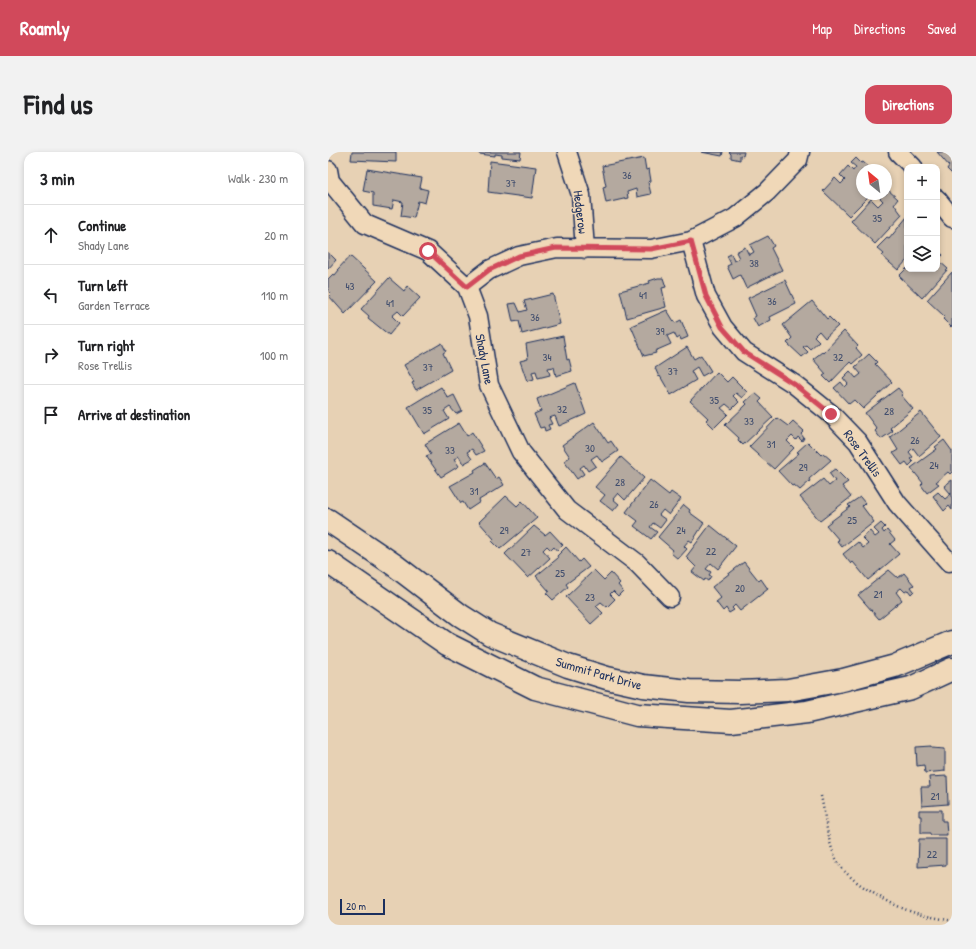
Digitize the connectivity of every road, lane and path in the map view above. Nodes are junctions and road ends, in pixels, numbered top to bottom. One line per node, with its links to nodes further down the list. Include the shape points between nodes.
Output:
1 (567, 152): 9 (street, Hedgerow, via 581,195)
2 (800, 152): 8 (street, via 798,160 767,192 735,218)
3 (898, 152): 4 (street)
4 (910, 164)
5 (328, 170): 10 (street, Shady Lane, via 330,181 366,224 428,251)
6 (938, 200): 7 (street)
7 (952, 218)
8 (691, 241): 9 (street, via 651,249); 13 (street, Rose Trellis, via 706,296 722,327 744,352 794,384 831,414 858,442 897,503)
9 (585, 249): 10 (street, via 556,248 519,256 489,270)
10 (467, 287): 14 (street, Shady Lane, via 478,316 489,385 521,452 567,510 637,563)
11 (328, 520): 15 (street, Summit Park Drive, via 490,634 568,666 643,686 689,691 788,690 843,680 895,666)
12 (328, 562): 16 (street, via 447,644 535,688 637,715 731,721 807,712 911,688)
13 (949, 562)
14 (670, 597)
15 (952, 642)
16 (952, 669)
17 (821, 796): 18 (path, via 830,845 839,865 879,897 915,913)
18 (952, 921)

